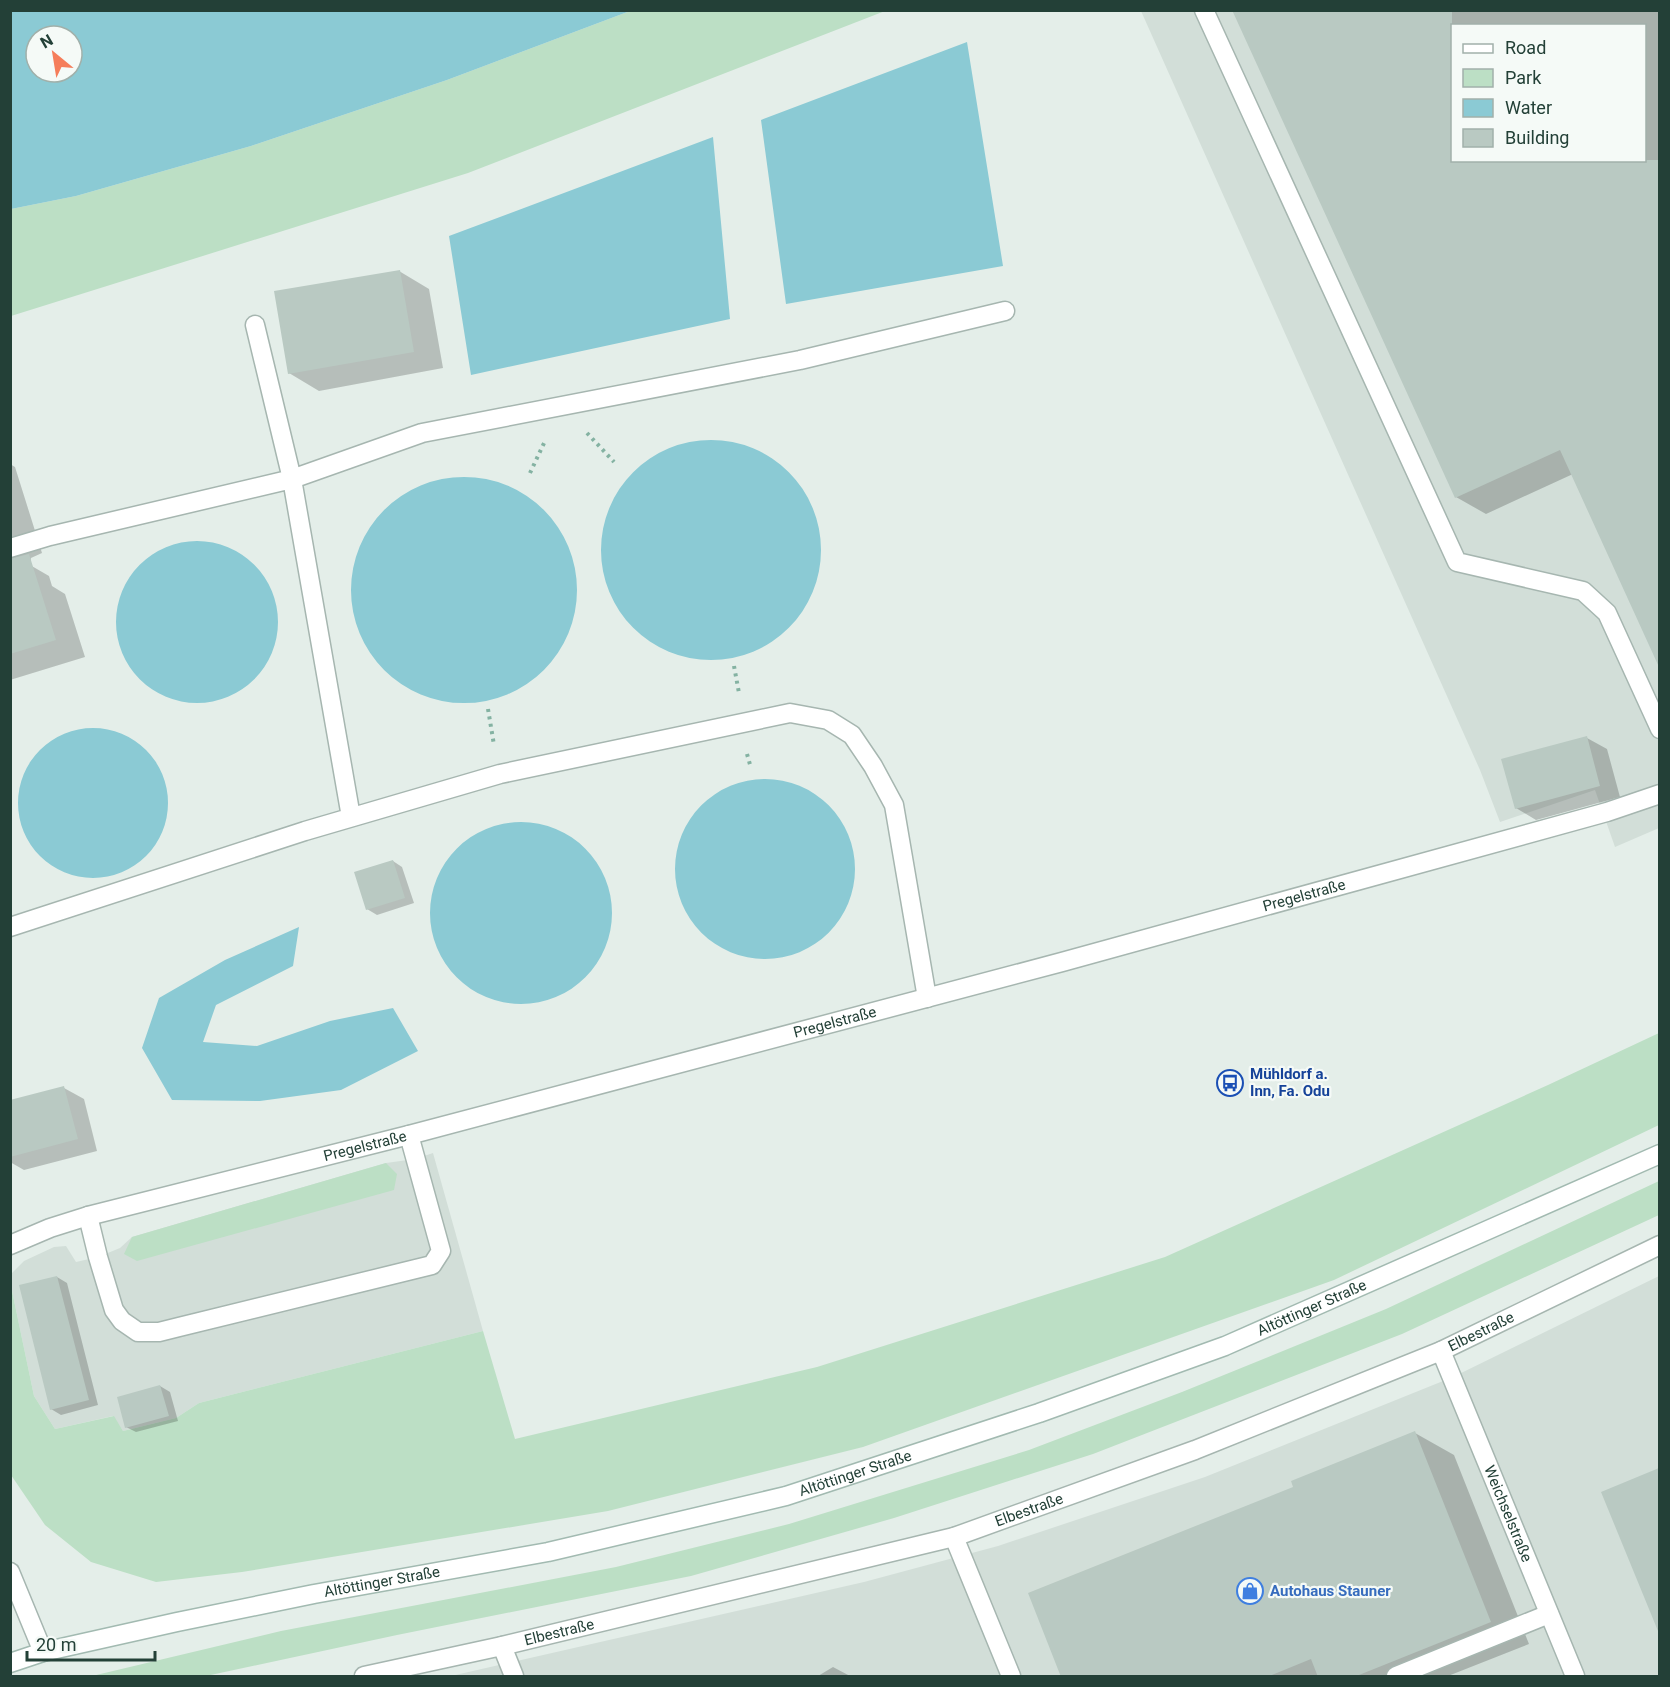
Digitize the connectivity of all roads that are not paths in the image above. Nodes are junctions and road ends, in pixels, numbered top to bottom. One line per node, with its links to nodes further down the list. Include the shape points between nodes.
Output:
1 (1204, 10): 6 (street, via 1456,562 1583,591 1607,613)
2 (1005, 311): 4 (street, via 800,360 422,433)
3 (255, 325): 4 (street)
4 (291, 479): 5 (street); 8 (street)
5 (10, 548)
6 (1659, 729)
7 (1659, 794): 10 (street, Pregelstraße, via 1607,812)
8 (351, 817): 9 (street); 10 (street, via 500,774 790,713 828,720 852,735 894,806)
9 (10, 927)
10 (927, 998): 11 (street, Pregelstraße)
11 (410, 1135): 13 (street, Pregelstraße); 13 (street, via 441,1251 432,1265 159,1332 138,1332 114,1310)
12 (1659, 1154): 21 (street, Altöttinger Straße, via 1225,1346 1040,1413 786,1496 548,1552 314,1594)
13 (88, 1216): 14 (street, Pregelstraße)
14 (10, 1245)
15 (1659, 1245): 16 (street, Elbestraße)
16 (1441, 1351): 17 (street, Elbestraße, via 1195,1450); 19 (street, Weichselstraße)
17 (954, 1536): 20 (street, Elbestraße); 25 (street)
18 (10, 1572): 21 (street)
19 (1549, 1614): 26 (street); 27 (street, Weichselstraße)
20 (502, 1646): 23 (street, Elbestraße); 24 (street)
21 (43, 1652): 22 (street, Altöttinger Straße)
22 (10, 1663)
23 (364, 1677)
24 (514, 1677)
25 (1011, 1677)
26 (1396, 1677)
27 (1575, 1677)

